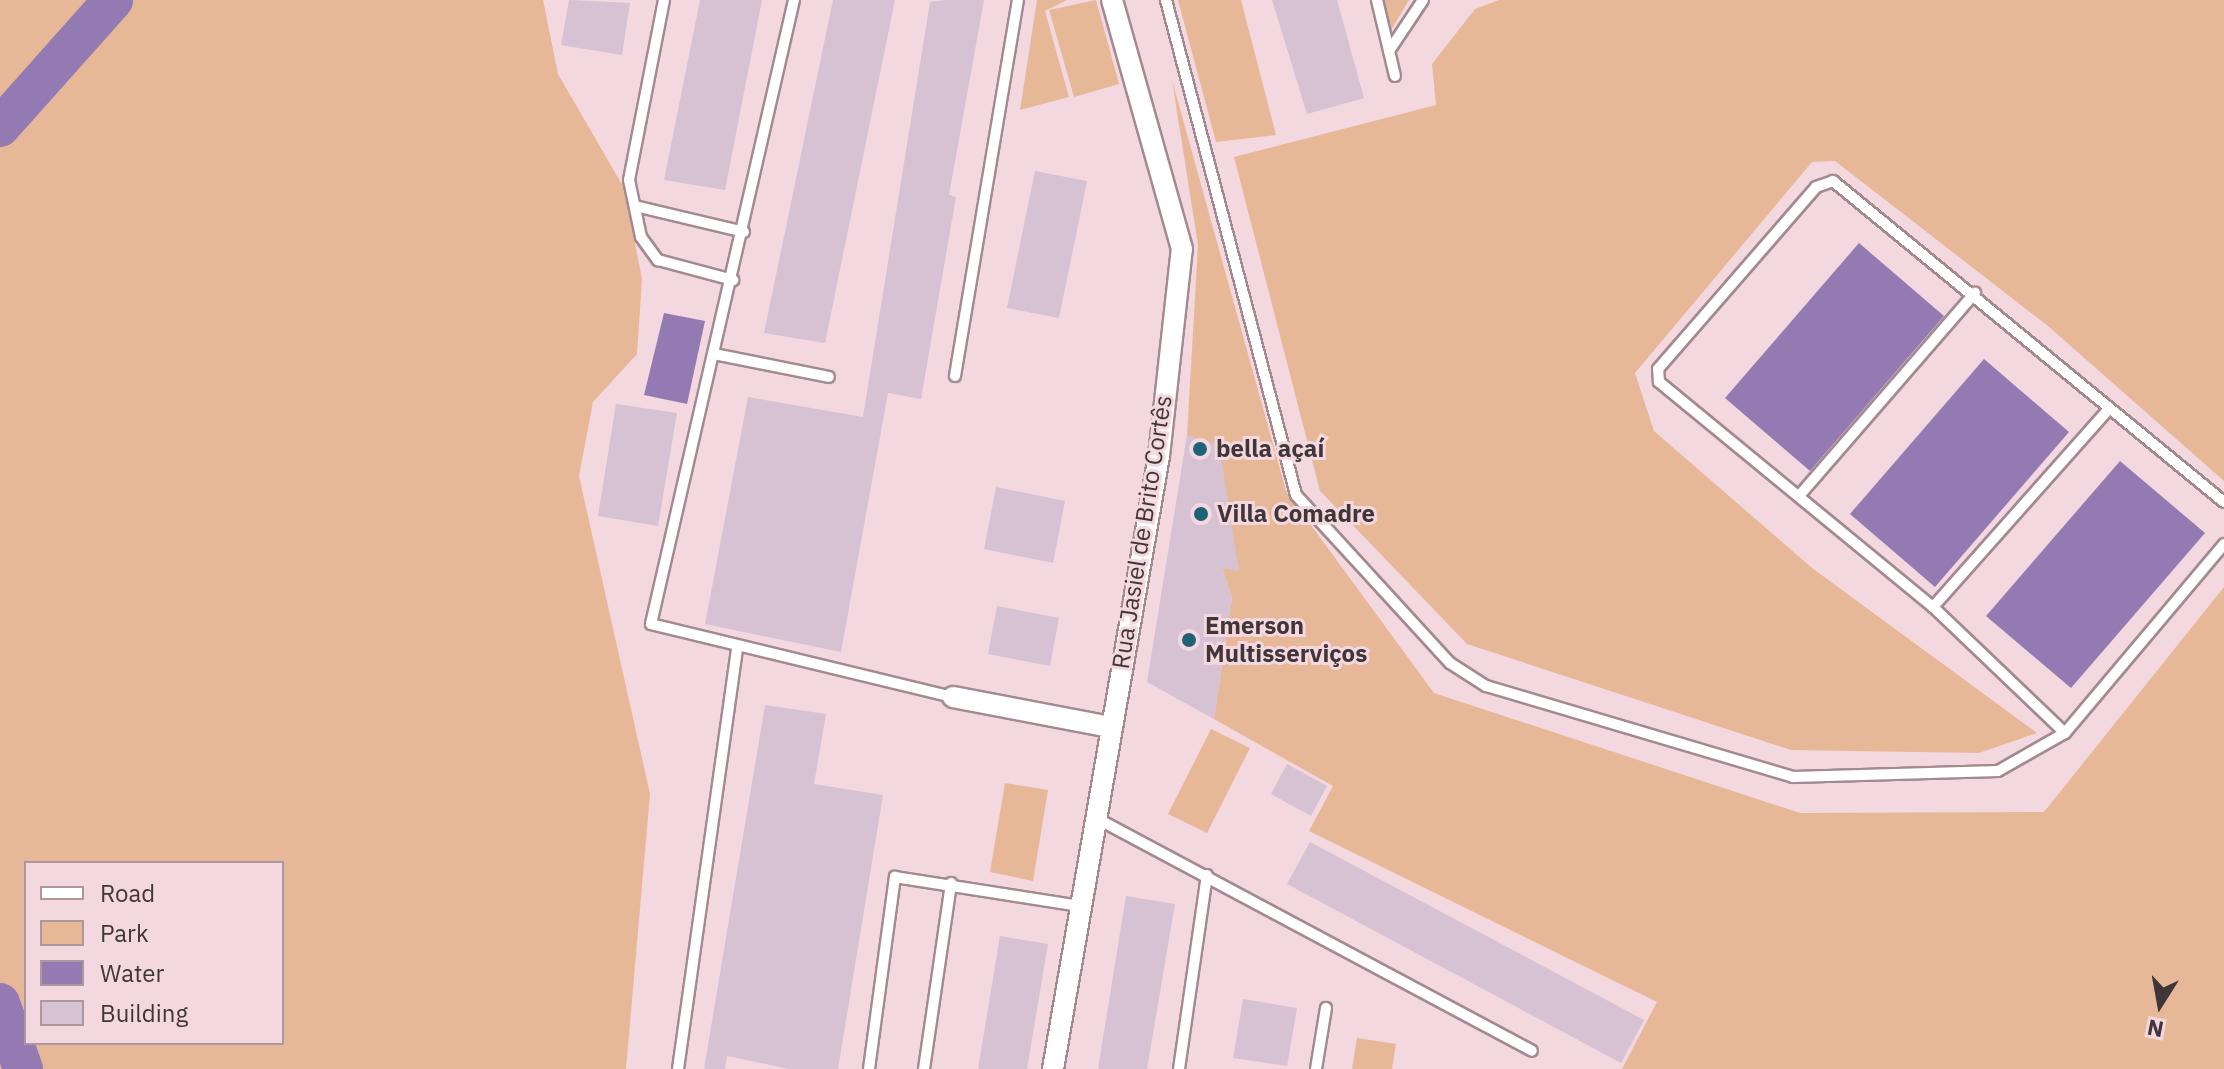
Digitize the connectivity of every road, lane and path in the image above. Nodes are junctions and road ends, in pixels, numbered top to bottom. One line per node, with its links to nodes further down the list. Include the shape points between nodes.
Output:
1 (664, 0): 10 (lane, via 629,180)
2 (794, 0): 11 (lane)
3 (1018, 0): 15 (lane)
4 (1112, 0): 24 (street, Rua Jasiel de Brito Cortês, via 1182,242 1159,456)
5 (1166, 0): 25 (lane, via 1296,495 1450,663 1505,692 1793,777 1998,771)
6 (1377, 0): 8 (lane)
7 (1423, 0): 8 (lane)
8 (1389, 51): 9 (lane)
9 (1395, 76)
10 (635, 206): 11 (lane); 12 (lane, via 641,237 658,260)
11 (744, 232): 12 (lane)
12 (733, 280): 14 (lane)
13 (1975, 293): 17 (lane); 18 (lane); 18 (lane, via 1826,181 1678,346 1657,380)
14 (714, 354): 16 (lane); 22 (lane, via 651,624)
15 (955, 376)
16 (829, 377)
17 (2109, 409): 19 (lane); 21 (lane)
18 (1799, 496): 21 (lane)
19 (2224, 502)
20 (2224, 544): 25 (lane)
21 (1933, 607): 25 (lane)
22 (737, 649): 23 (lane); 32 (lane)
23 (953, 697): 24 (street)
24 (1110, 727): 26 (street, Rua Jasiel de Brito Cortês)
25 (2065, 733)
26 (1095, 817): 27 (lane); 29 (street, Rua Jasiel de Brito Cortês)
27 (1207, 875): 31 (lane); 36 (lane)
28 (951, 883): 29 (lane); 33 (lane, via 894,878); 34 (lane)
29 (1080, 906): 35 (street, Rua Jasiel de Brito Cortês)
30 (1326, 1008): 37 (lane)
31 (1532, 1051)
32 (678, 1069)
33 (869, 1069)
34 (924, 1069)
35 (1053, 1069)
36 (1179, 1069)
37 (1316, 1069)

